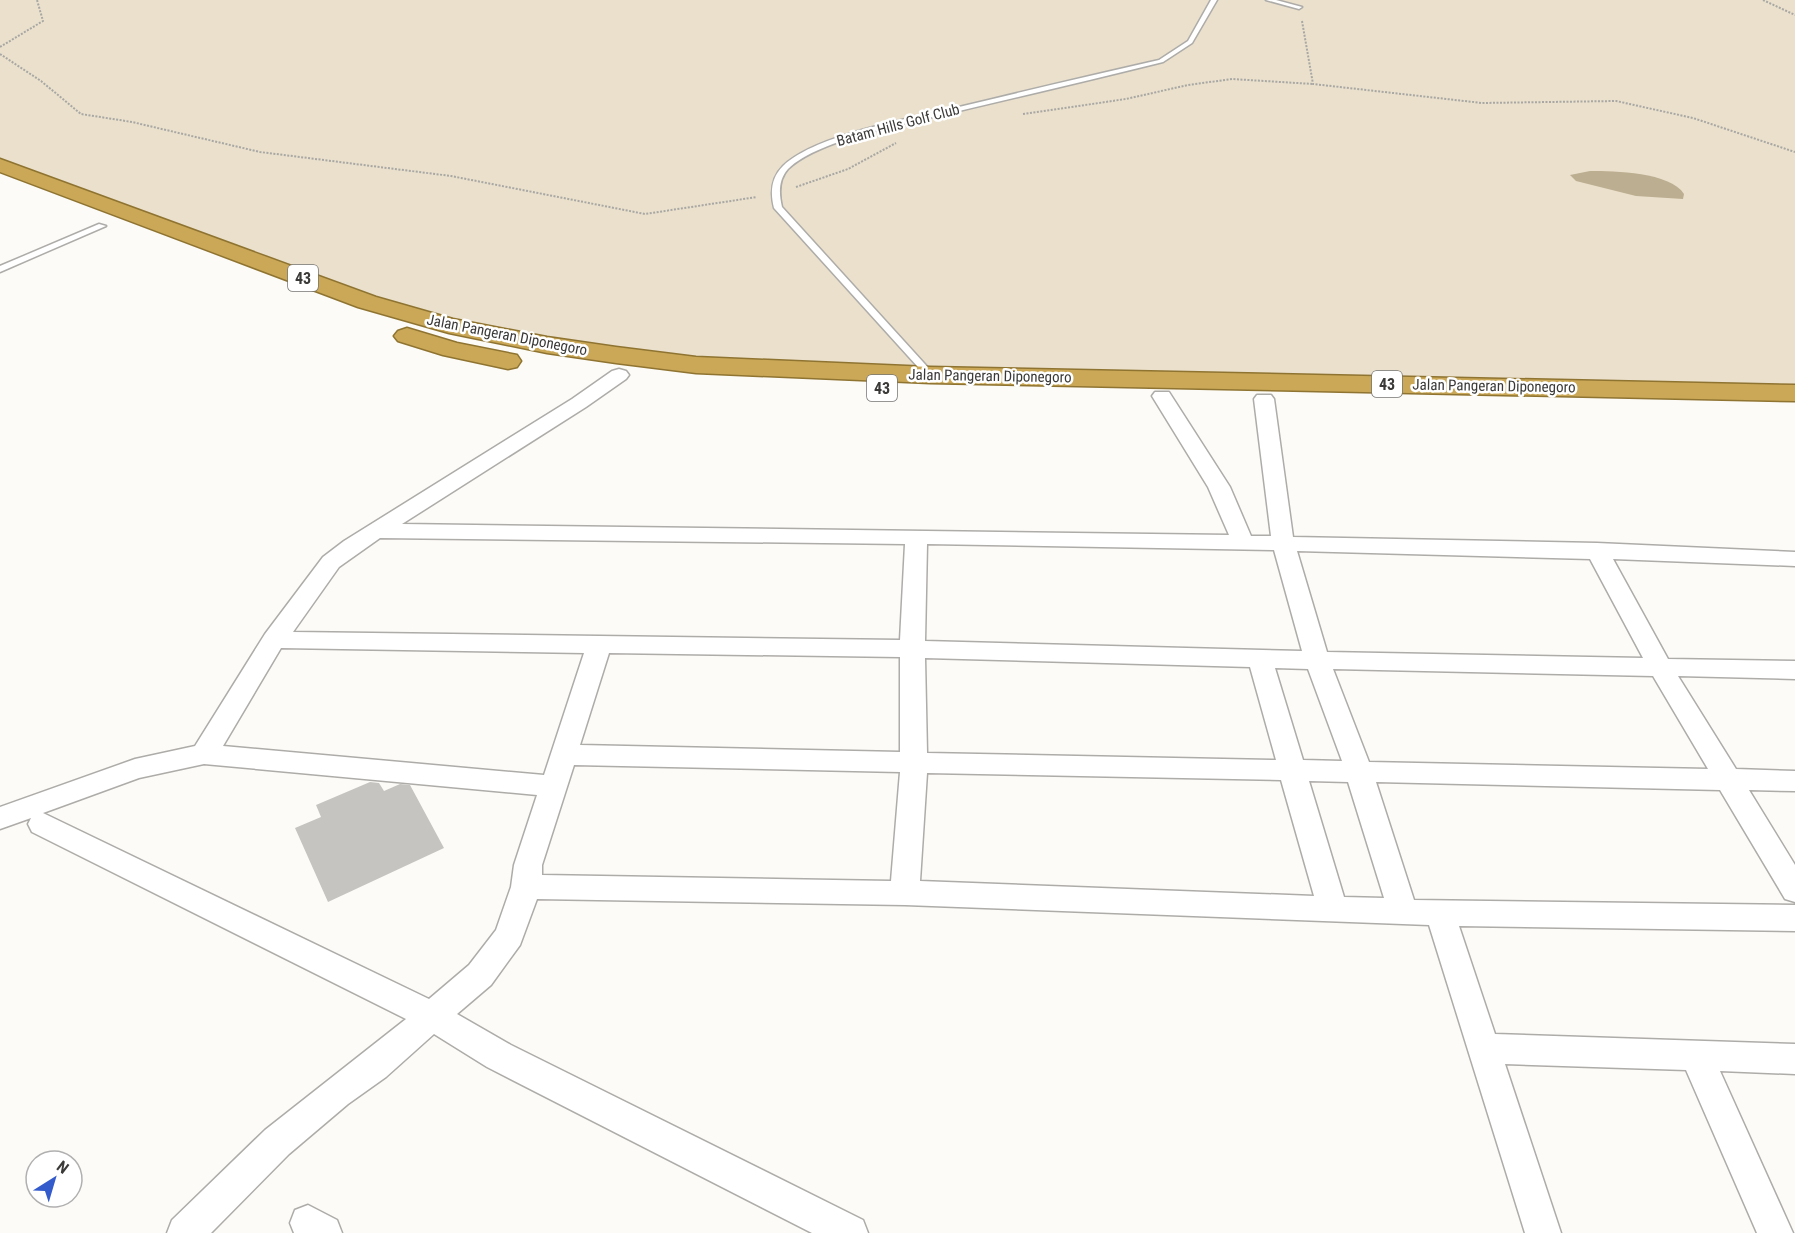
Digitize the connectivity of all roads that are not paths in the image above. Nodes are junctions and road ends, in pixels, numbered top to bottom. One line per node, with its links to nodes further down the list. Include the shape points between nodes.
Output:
1 (1214, 0): 9 (lane, Batam Hills Golf Club, via 1194,41 1161,61 867,131 827,144 799,158 780,174 775,195 778,208)
2 (1269, 0): 3 (lane)
3 (1299, 7)
4 (0, 165): 9 (highway, Jalan Pangeran Diponegoro / 43, via 367,302 449,326 547,345 696,364)
5 (0, 187): 6 (highway, Jalan Pangeran Diponegoro / 43)
6 (102, 226): 7 (lane); 8 (highway, Jalan Pangeran Diponegoro / 43, via 452,350 536,366)
7 (0, 269)
8 (619, 375): 11 (highway, Jalan Pangeran Diponegoro / 43, via 708,385); 14 (street)
9 (930, 375): 10 (highway, Jalan Pangeran Diponegoro / 43)
10 (1795, 393)
11 (1162, 396): 12 (highway, Jalan Pangeran Diponegoro / 43); 16 (street, via 1219,487)
12 (1264, 399): 13 (highway, Jalan Pangeran Diponegoro / 43); 17 (street)
13 (1795, 408)
14 (376, 531): 15 (street); 20 (street, via 331,562)
15 (916, 538): 16 (street); 22 (street)
16 (1243, 542): 17 (street)
17 (1283, 543): 18 (street); 24 (street)
18 (1597, 550): 19 (street); 25 (street)
19 (1795, 559)
20 (274, 640): 21 (street); 27 (street)
21 (599, 646): 22 (street); 28 (street)
22 (912, 649): 23 (street); 29 (street)
23 (1260, 659): 24 (street); 30 (street)
24 (1317, 659): 25 (street); 31 (street)
25 (1660, 667): 26 (street); 32 (street)
26 (1795, 670)
27 (204, 754): 34 (street); 35 (street, via 135,770)
28 (563, 755): 29 (street); 34 (street)
29 (914, 763): 30 (street); 39 (street)
30 (1293, 770): 31 (street); 40 (street)
31 (1359, 772): 32 (street); 41 (street)
32 (1729, 778): 33 (street); 38 (street)
33 (1795, 781)
34 (552, 786): 37 (street, via 528,865)
35 (0, 818)
36 (42, 824): 44 (street)
37 (526, 887): 39 (street); 44 (street, via 509,936 480,975)
38 (1795, 890)
39 (905, 893): 40 (street)
40 (1332, 908): 41 (street)
41 (1403, 912): 42 (street)
42 (1440, 913): 43 (street); 45 (street)
43 (1795, 918)
44 (434, 1017): 48 (street, via 277,1142); 49 (street, via 499,1056)
45 (1483, 1048): 46 (street); 50 (street)
46 (1696, 1055): 47 (street); 51 (street)
47 (1795, 1059)
48 (185, 1233)
49 (850, 1233)
50 (1543, 1233)
51 (1775, 1233)

